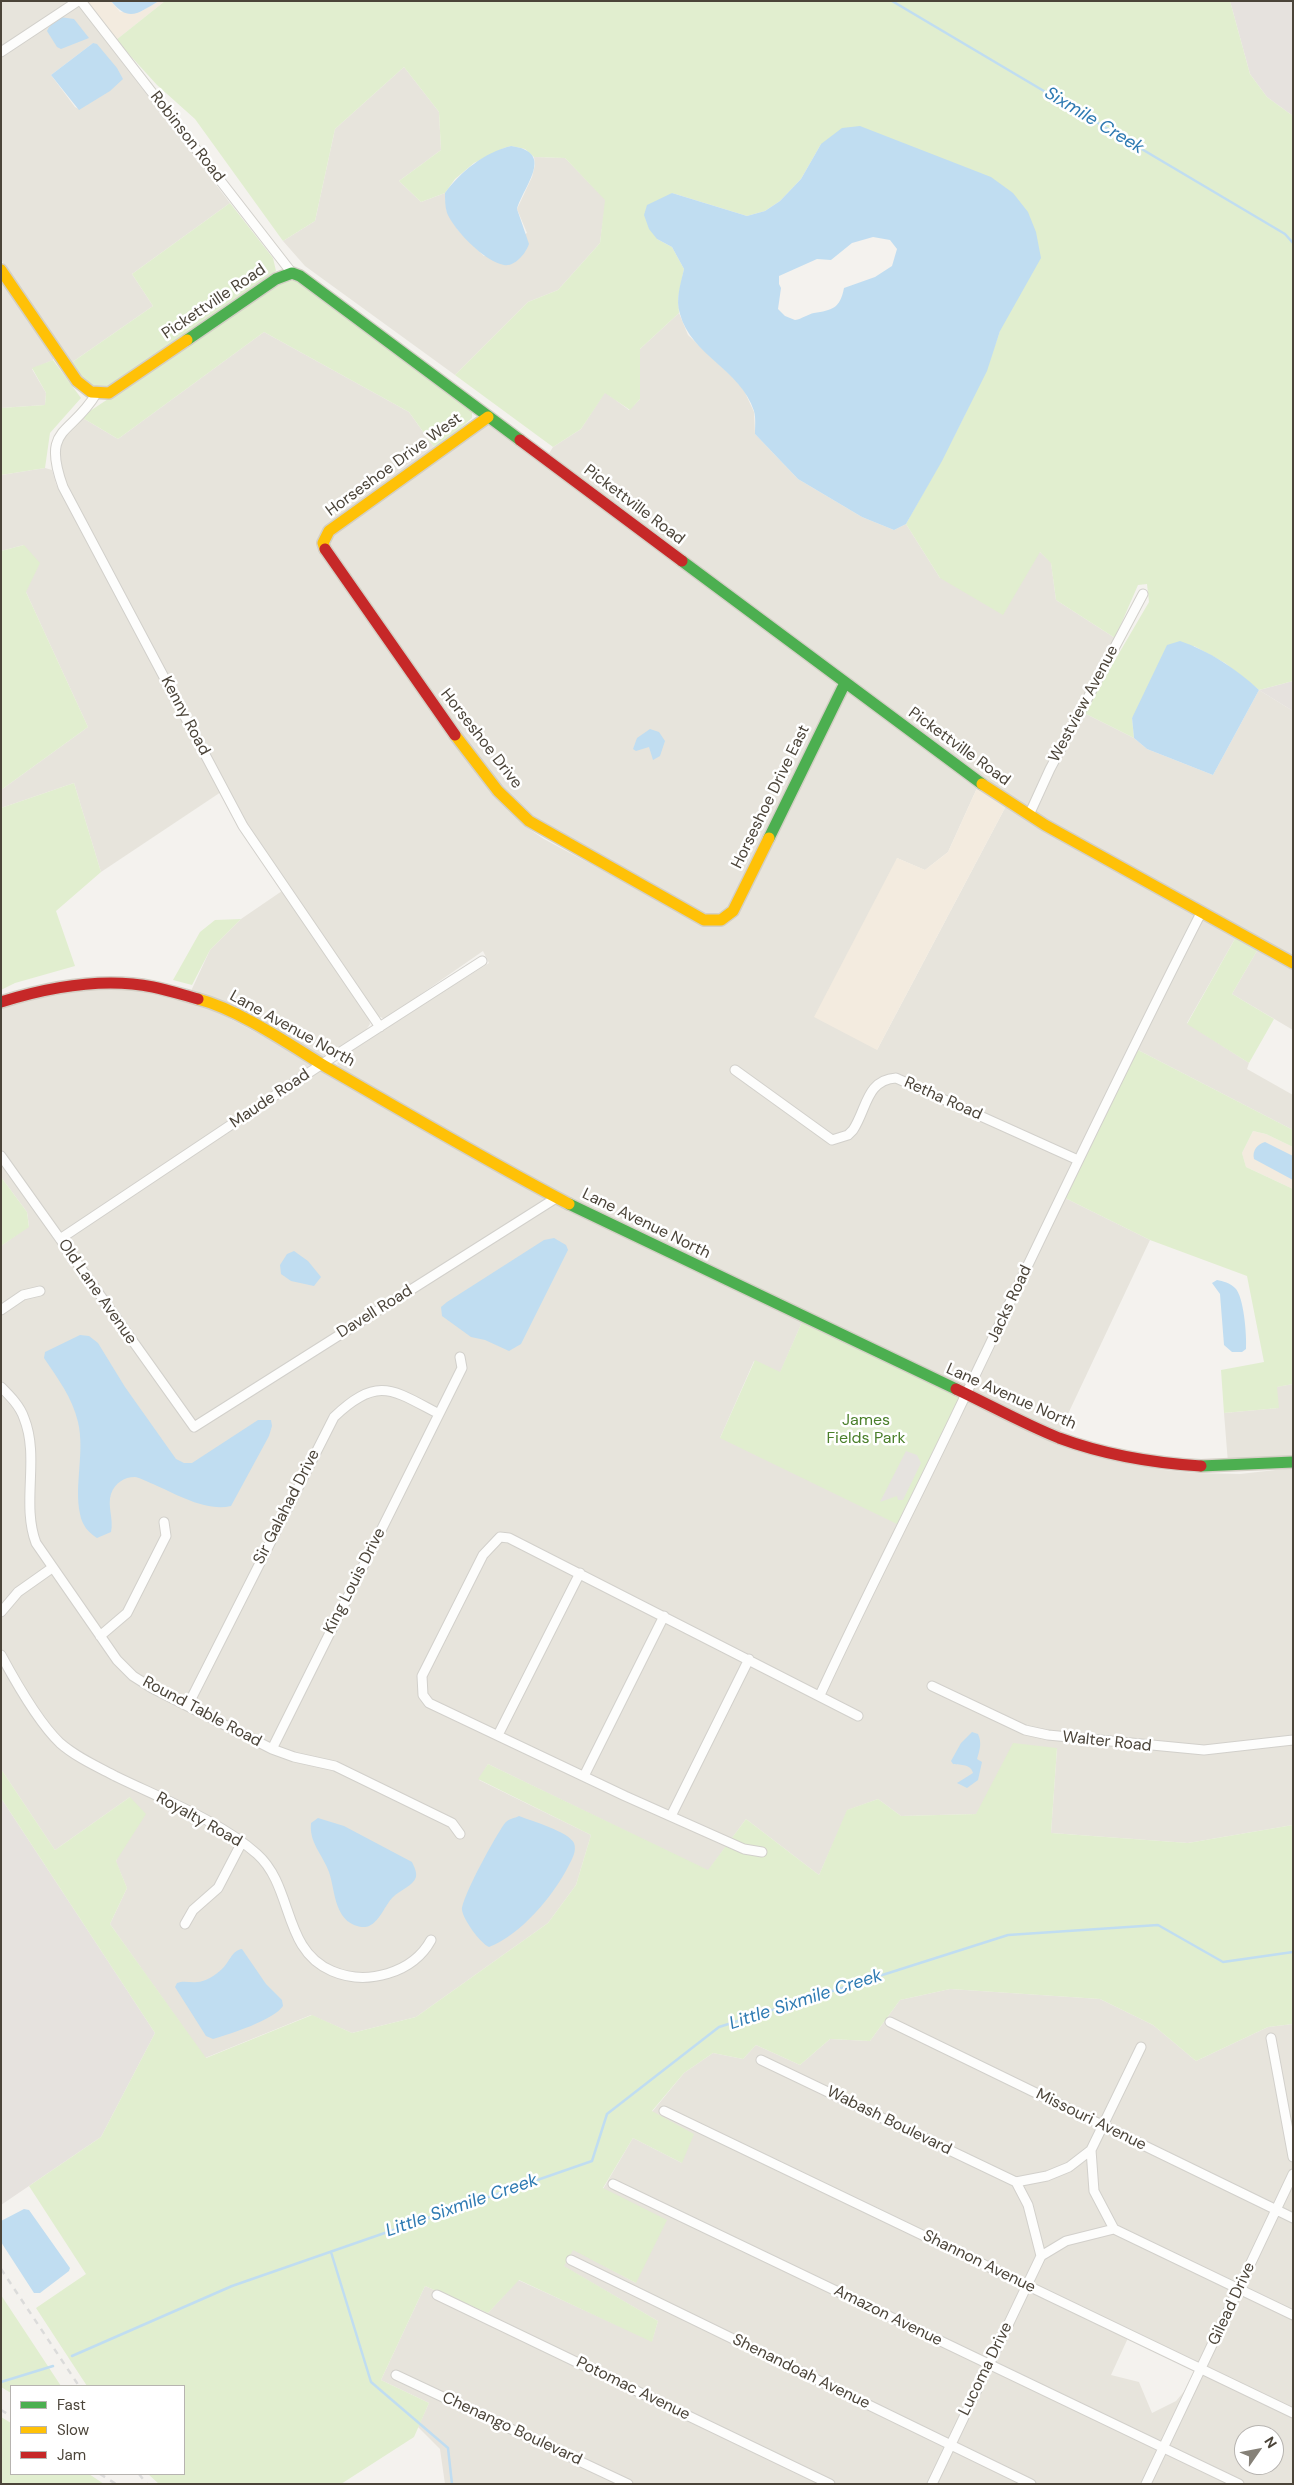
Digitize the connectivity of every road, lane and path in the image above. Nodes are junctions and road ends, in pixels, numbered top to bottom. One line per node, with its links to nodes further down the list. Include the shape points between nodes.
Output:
1 (79, 1): 2 (street); 4 (street, Robinson Road)
2 (1, 52)
3 (1, 270): 5 (street, via 77,381 88,392)
4 (292, 274): 5 (street, Pickettville Road, via 276,279 109,393); 6 (street, Pickettville Road, via 308,282)
5 (96, 394): 16 (street, Kenny Road, via 88,407 69,423 56,444 55,461 63,487 243,826)
6 (488, 417): 7 (street, Horseshoe Drive West, via 329,531); 9 (street, Pickettville Road)
7 (323, 543): 12 (street, Horseshoe Drive, via 327,554 468,754 498,791 529,821 704,920)
8 (1143, 594): 10 (street, Westview Avenue)
9 (845, 683): 10 (street, Pickettville Road, via 948,761); 12 (street, Horseshoe Drive East, via 733,911)
10 (1029, 815): 11 (street, Pickettville Road)
11 (1201, 913): 14 (street, Pickettville Road); 20 (street, Jacks Road)
12 (721, 920)
13 (482, 961): 16 (street, Maude Road)
14 (1293, 963)
15 (1, 1002): 17 (street, Lane Avenue North, via 43,988 67,985 112,983 152,987 216,1006)
16 (380, 1027): 17 (street, Maude Road)
17 (322, 1064): 21 (street, Lane Avenue North); 22 (street, Maude Road)
18 (735, 1070): 20 (street, Retha Road, via 832,1140 853,1130 876,1084 896,1078)
19 (1, 1156): 22 (street, Old Lane Avenue)
20 (1078, 1160): 27 (street, Jacks Road)
21 (556, 1198): 27 (street, Lane Avenue North); 29 (street, Davell Road)
22 (60, 1239): 29 (street, Old Lane Avenue)
23 (40, 1291): 24 (street, via 23,1295)
24 (1, 1310)
25 (460, 1357): 28 (street, King Louis Drive, via 462,1368)
26 (1, 1387): 32 (street, Round Table Road, via 24,1417 32,1457 31,1528)
27 (966, 1395): 30 (street, Lane Avenue North, via 1074,1443 1130,1459 1193,1467); 40 (street, Jacks Road, via 859,1609)
28 (439, 1414): 41 (street, Sir Galahad Drive, via 386,1389 366,1394 334,1417); 45 (street, King Louis Drive)
29 (194, 1427)
30 (1293, 1462)
31 (164, 1522): 36 (street, via 166,1536 127,1613)
32 (52, 1568): 34 (street, via 18,1592); 36 (street, Round Table Road)
33 (580, 1574): 35 (street); 43 (street); 43 (street, via 508,1538 500,1537 482,1555 422,1676 421,1687 429,1703)
34 (1, 1612)
35 (664, 1616): 38 (street); 46 (street)
36 (100, 1636): 41 (street, Round Table Road, via 133,1676)
37 (1, 1655): 49 (street, Royalty Road, via 49,1731 72,1752)
38 (750, 1659): 40 (street); 47 (street)
39 (932, 1686): 44 (street, Walter Road, via 1025,1730 1048,1735 1191,1749)
40 (820, 1695): 42 (street)
41 (188, 1705): 45 (street, Round Table Road)
42 (858, 1716)
43 (498, 1736): 46 (street)
44 (1293, 1740)
45 (272, 1749): 48 (street, Round Table Road, via 335,1766 452,1823)
46 (584, 1776): 47 (street)
47 (671, 1816): 50 (street, via 744,1849)
48 (460, 1834)
49 (242, 1842): 51 (street, via 218,1888 193,1910); 52 (street, Royalty Road, via 259,1856 276,1881 298,1938 309,1954 330,1970 357,1978 380,1976 411,1963)
50 (762, 1852)
51 (186, 1924)
52 (431, 1940)
53 (890, 2022): 58 (street, Missouri Avenue)
54 (1271, 2038): 60 (street)
55 (1141, 2047): 58 (street)
56 (761, 2060): 62 (street, Wabash Boulevard)
57 (664, 2111): 69 (street, Shannon Avenue)
58 (1103, 2126): 59 (street); 64 (street, Missouri Avenue)
59 (1091, 2150): 62 (street, via 1068,2167 1047,2176); 66 (street, via 1094,2191)
60 (1293, 2157)
61 (1293, 2174): 64 (street, Gilead Drive)
62 (1016, 2182): 67 (street, via 1032,2214)
63 (613, 2184): 73 (street, Amazon Avenue)
64 (1277, 2210): 65 (street, Missouri Avenue); 70 (street, Gilead Drive)
65 (1293, 2218)
66 (1114, 2229): 67 (street, via 1066,2241); 70 (street)
67 (1042, 2256): 69 (street, Lucoma Drive)
68 (571, 2260): 77 (street, Shenandoah Avenue)
69 (1026, 2284): 73 (street, Lucoma Drive); 74 (street, Shannon Avenue)
70 (1238, 2289): 72 (street); 74 (street, Gilead Drive)
71 (437, 2295): 80 (street, Potomac Avenue)
72 (1293, 2315)
73 (989, 2364): 77 (street, Lucoma Drive); 78 (street, Amazon Avenue)
74 (1201, 2370): 76 (street, Shannon Avenue); 78 (street, Gilead Drive)
75 (396, 2375): 79 (street, Chenango Boulevard)
76 (1293, 2413)
77 (951, 2445): 81 (street, Lucoma Drive); 82 (street, Shenandoah Avenue)
78 (1162, 2448): 83 (street); 84 (street, Amazon Avenue)
79 (628, 2484)
80 (830, 2484)
81 (932, 2484)
82 (1031, 2484)
83 (1146, 2484)
84 (1238, 2484)

